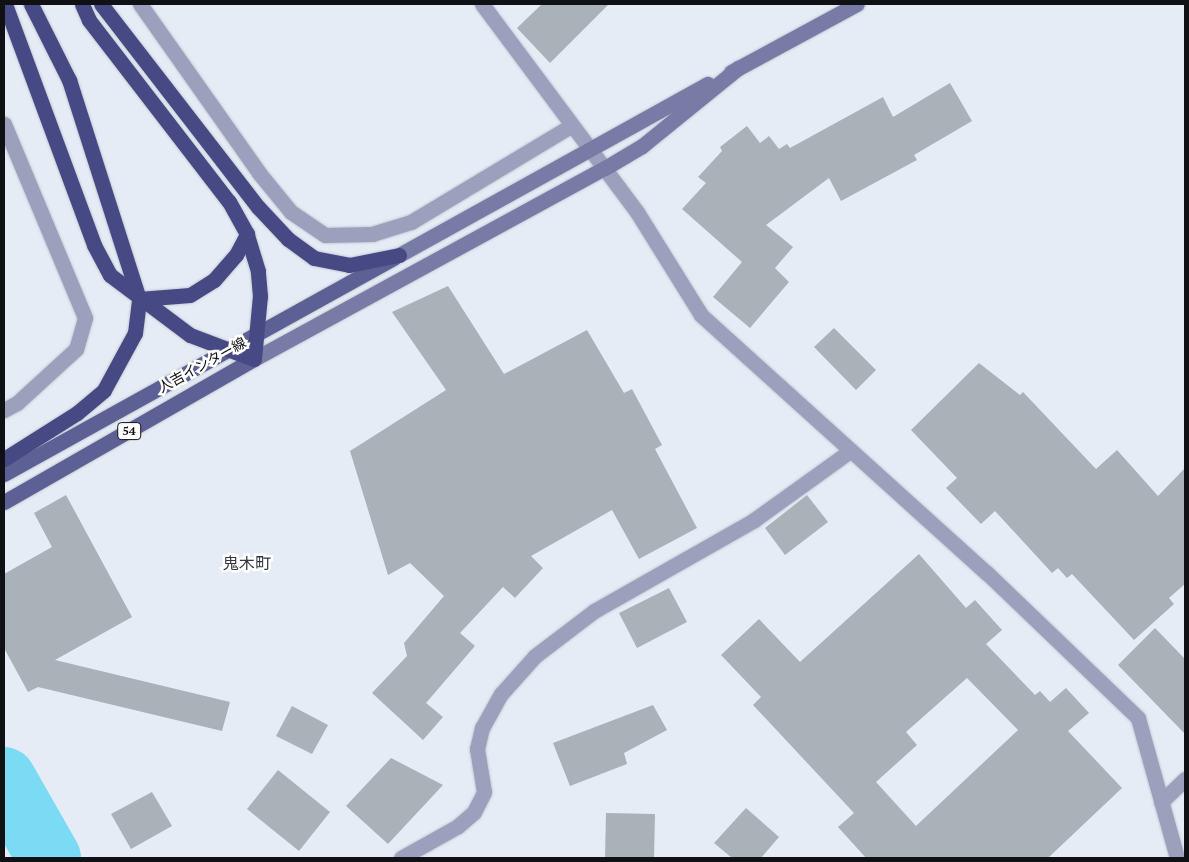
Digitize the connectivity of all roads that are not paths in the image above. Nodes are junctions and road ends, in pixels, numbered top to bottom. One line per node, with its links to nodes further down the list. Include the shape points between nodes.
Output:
1 (6, 4): 15 (highway, via 94,245 110,275)
2 (31, 4): 15 (highway, via 69,80)
3 (82, 4): 13 (highway, via 89,20 229,202)
4 (101, 4): 14 (highway, via 258,207 288,239 314,258 349,265)
5 (140, 4): 10 (street, via 259,173 291,212 325,235 372,234 411,222)
6 (482, 4): 10 (street)
7 (857, 4): 8 (street)
8 (738, 68): 11 (street); 12 (street, via 642,146)
9 (4, 124): 19 (street, via 85,318 76,349)
10 (571, 126): 11 (street)
11 (590, 147): 12 (street); 14 (street)
12 (605, 168): 18 (street); 20 (street, via 638,212 701,315)
13 (247, 234): 15 (highway, via 236,255 214,280 190,295); 16 (highway, via 258,271)
14 (399, 255): 16 (main road, 人吉インター線 / 54)
15 (139, 299): 17 (highway, via 190,335); 21 (highway, via 135,333 104,390 77,413)
16 (258, 334): 17 (main road, 人吉インター線 / 54); 18 (highway)
17 (226, 351): 18 (highway); 22 (main road, 人吉インター線 / 54)
18 (254, 359): 23 (main road, 人吉インター線 / 54)
19 (4, 410)
20 (850, 451): 25 (street, via 987,573 1138,718); 26 (street, via 754,520 594,612 535,656 501,694 482,728 477,749 484,792 474,812 458,826)
21 (4, 459)
22 (4, 474)
23 (4, 502)
24 (1185, 779): 25 (street)
25 (1162, 802): 27 (street)
26 (401, 858)
27 (1177, 858)

